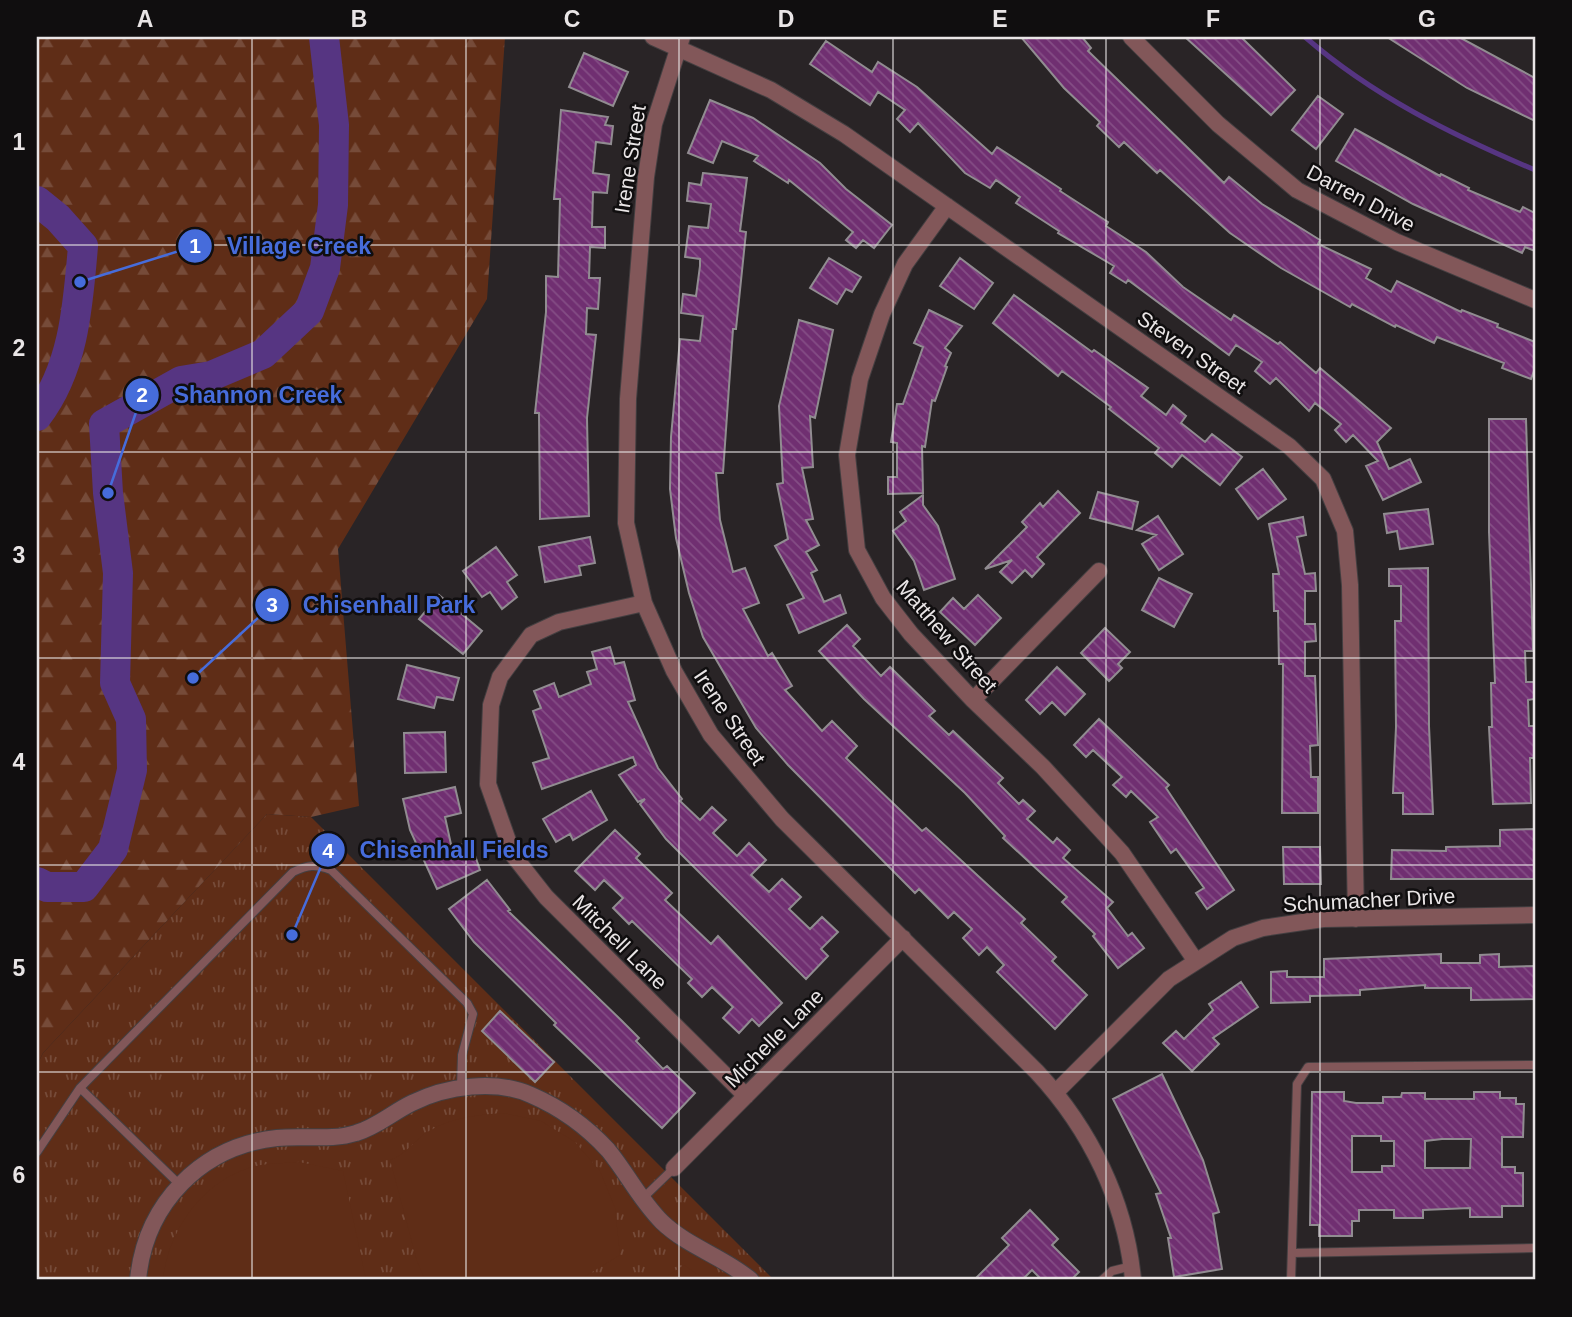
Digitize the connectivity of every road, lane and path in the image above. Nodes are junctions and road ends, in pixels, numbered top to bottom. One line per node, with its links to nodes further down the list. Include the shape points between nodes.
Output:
1 (653, 37): 3 (street, Steven Street)
2 (1131, 37): 5 (street, Darren Drive, via 1218,124 1297,190 1397,242)
3 (680, 42): 4 (street, Steven Street, via 844,134); 7 (street, Irene Street, via 654,124 646,177 628,399 626,523)
4 (947, 206): 8 (street, Matthew Street, via 905,264 883,314 860,379 847,455 858,550 883,598); 10 (street, Steven Street, via 1289,446 1323,480 1345,531 1350,585)
5 (1535, 299)
6 (1099, 571): 8 (street)
7 (644, 603): 11 (street, Irene Street, via 674,671 711,735 782,819); 17 (street, Mitchell Lane, via 559,622 531,635 500,677 491,705 488,784 513,855 546,897)
8 (973, 700): 12 (street, Matthew Street, via 1115,845)
9 (1535, 915): 10 (street, Schumacher Drive)
10 (1356, 919): 12 (street, Schumacher Drive, via 1263,928)
11 (903, 938): 16 (street, Irene Street); 17 (street, Michelle Lane)
12 (1195, 960): 16 (street, Schumacher Drive, via 1169,979)
13 (1535, 1065): 23 (lane, via 1308,1067 1297,1084)
14 (461, 1087): 15 (lane, via 462,1055 473,1014 467,1003 331,870 317,865 293,872); 20 (street, via 412,1103 360,1132 278,1138 230,1148); 21 (street, via 528,1093 571,1115 608,1151)
15 (80, 1088): 18 (lane); 20 (lane)
16 (1056, 1092): 24 (street, Irene Street, via 1109,1182)
17 (746, 1096): 19 (street, Michelle Lane)
18 (37, 1152)
19 (674, 1168): 21 (lane)
20 (179, 1184): 25 (street, via 148,1235)
21 (641, 1200): 26 (street, via 664,1224)
22 (1535, 1248): 23 (lane)
23 (1292, 1253): 28 (lane)
24 (1132, 1273): 27 (lane, via 1112,1271)
25 (138, 1280)
26 (751, 1280)
27 (1102, 1280)
28 (1291, 1280)

